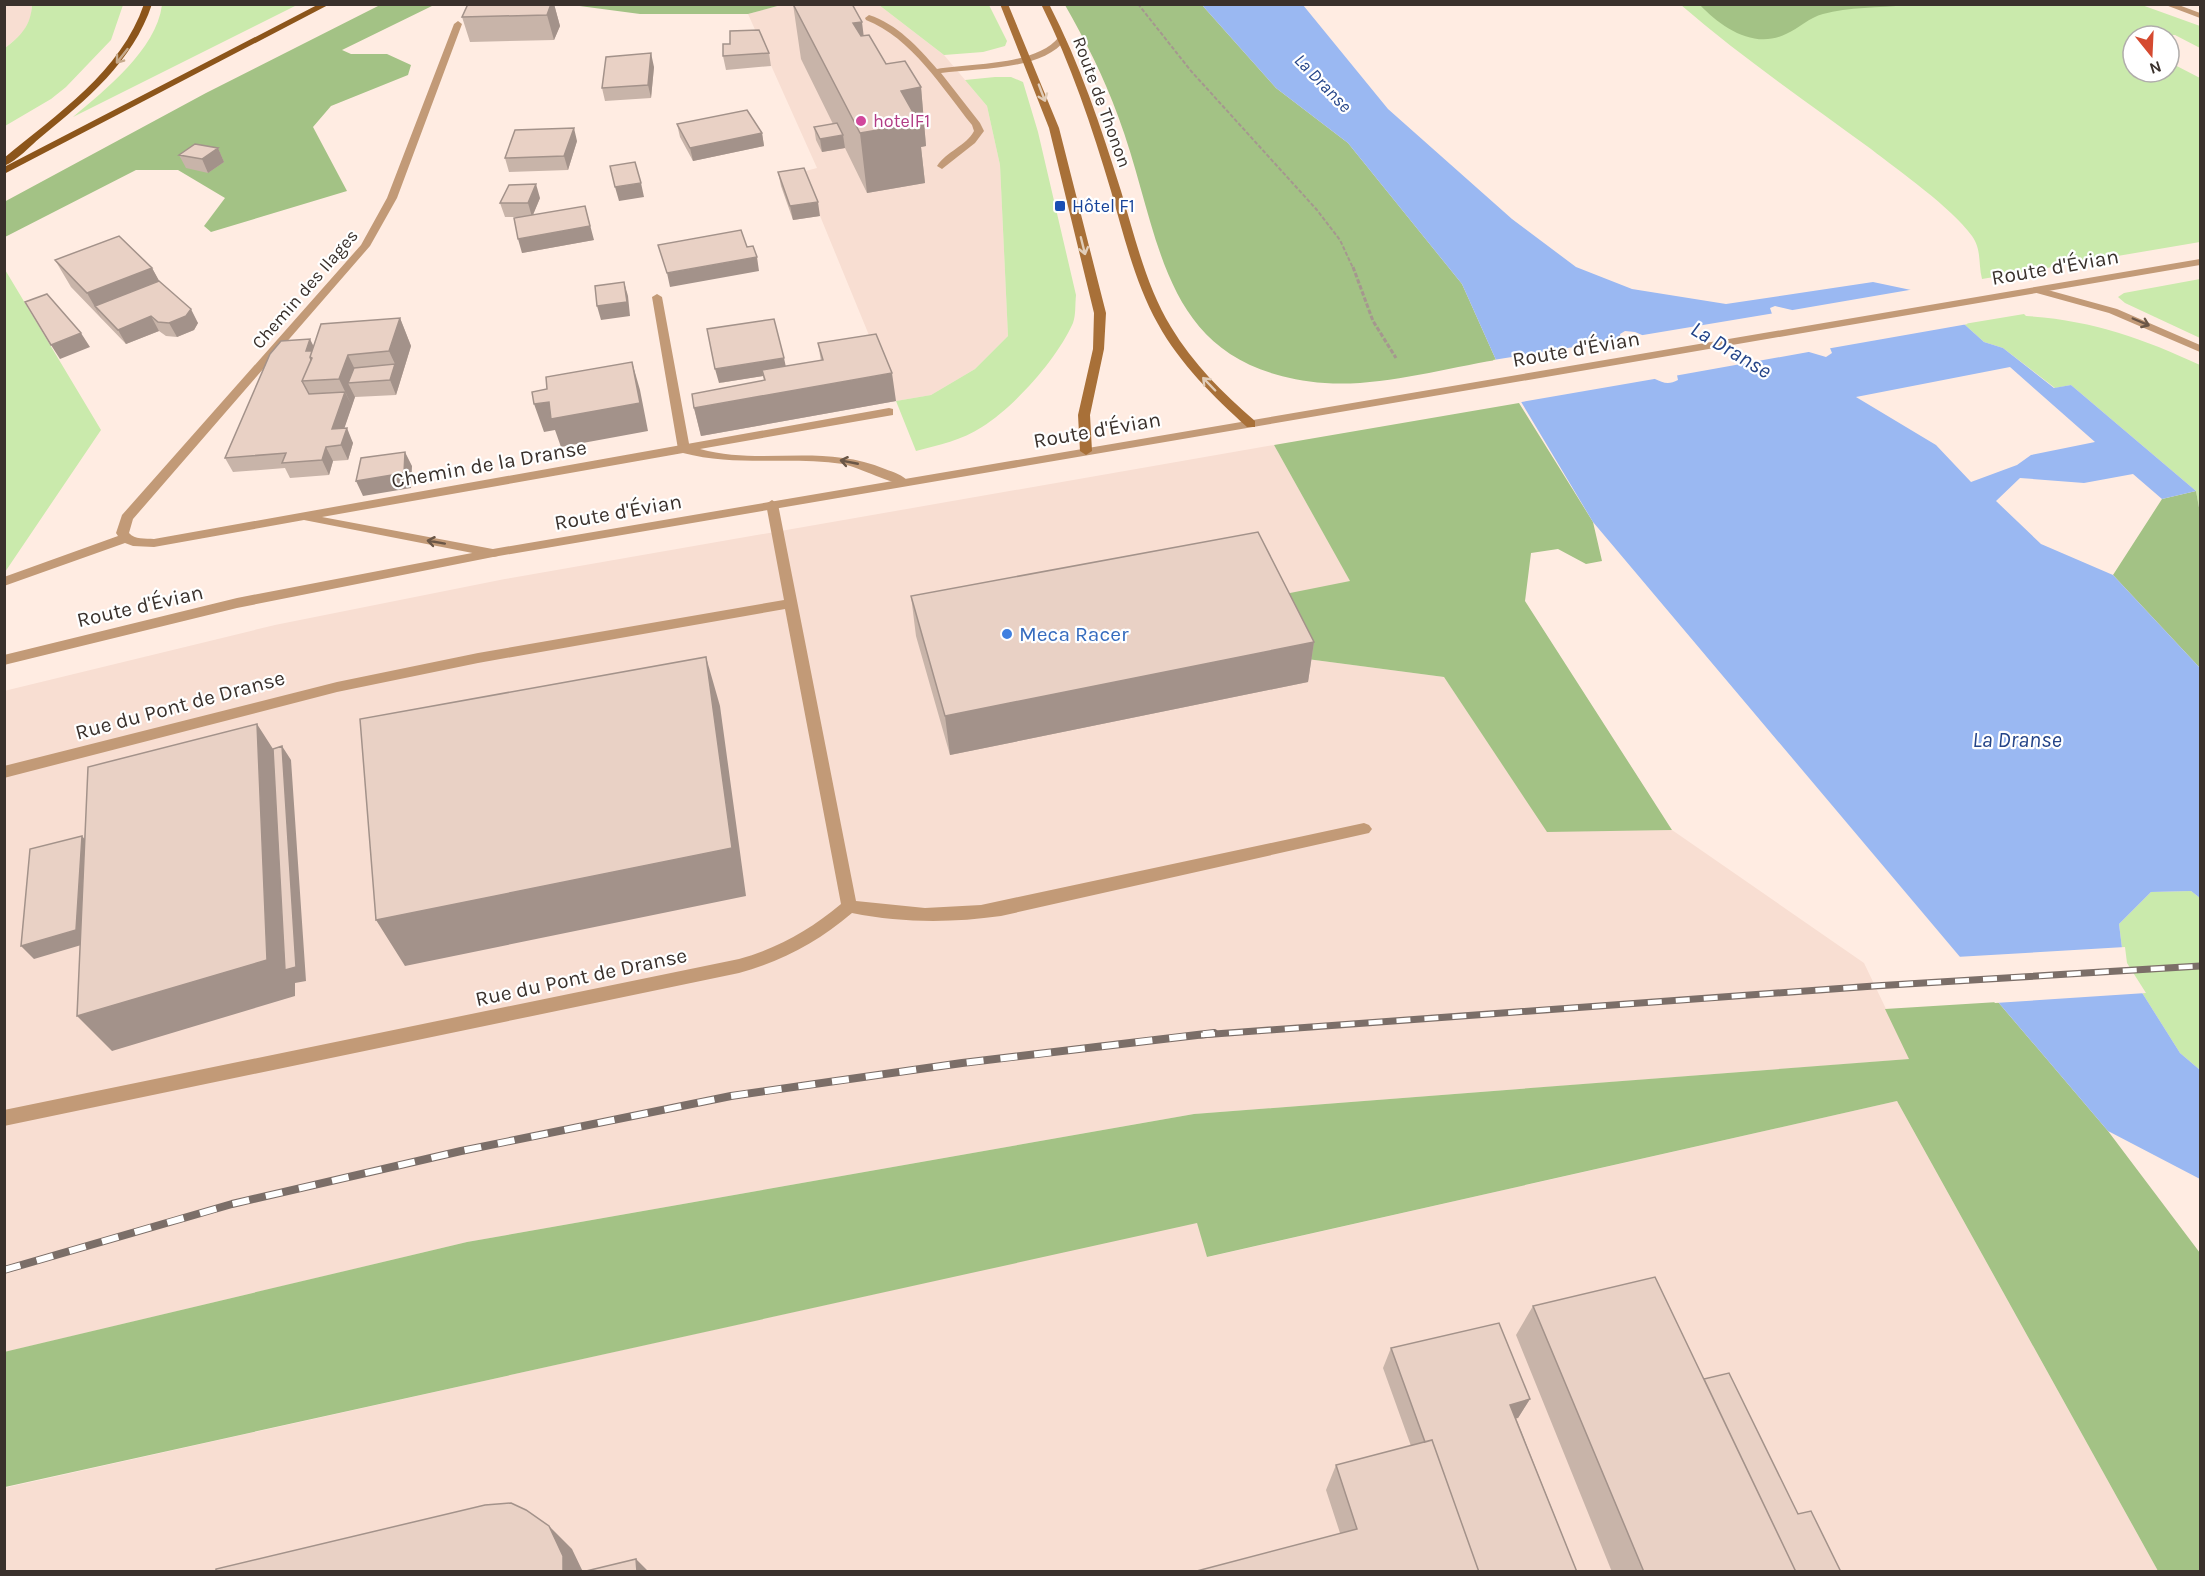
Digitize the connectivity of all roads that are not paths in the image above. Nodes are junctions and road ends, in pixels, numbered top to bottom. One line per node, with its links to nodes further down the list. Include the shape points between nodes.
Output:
1 (148, 4): 12 (main road, one-way to 12, via 134,40 106,74)
2 (326, 4): 14 (main road)
3 (1004, 4): 10 (main road)
4 (1045, 4): 9 (main road, Route de Thonon)
5 (2167, 4): 6 (street)
6 (2200, 16)
7 (869, 18): 11 (street, via 909,44)
8 (458, 24): 26 (street, Chemin des Ilages, via 377,229 127,518 122,533)
9 (1062, 39): 10 (street, via 1048,53); 20 (main road, Route de Thonon, one-way to 9, via 1180,351 1152,303 1095,121)
10 (1028, 59): 11 (street); 22 (main road, one-way to 22, via 1054,128 1100,313 1100,349 1083,412 1081,432)
11 (933, 72): 13 (street, via 979,131)
12 (4, 163)
13 (942, 166)
14 (4, 171)
15 (2200, 262): 16 (street, Route d'Évian)
16 (2037, 290): 18 (street, one-way to 18, via 2140,321); 20 (street, Route d'Évian)
17 (657, 297): 21 (street)
18 (2200, 349)
19 (889, 412): 21 (street, Chemin de la Dranse)
20 (1251, 424): 22 (street, Route d'Évian)
21 (684, 449): 23 (street, Chemin de la Dranse, one-way to 21, via 873,468 836,459 730,459); 25 (street, Chemin de la Dranse)
22 (1086, 451): 23 (street, Route d'Évian)
23 (903, 482): 24 (street, Route d'Évian)
24 (772, 504): 27 (street, Route d'Évian); 29 (street)
25 (300, 517): 26 (street, Chemin de la Dranse, via 154,543); 27 (street, Chemin de la Dranse, one-way to 25)
26 (126, 538): 28 (street, Chemin de la Dranse)
27 (493, 553): 30 (street, Route d'Évian, via 237,603)
28 (4, 582)
29 (791, 603): 31 (street, Rue du Pont de Dranse, via 347,684); 33 (street)
30 (4, 660)
31 (4, 772)
32 (1364, 829): 33 (street, via 963,915 885,914)
33 (849, 906): 34 (street, Rue du Pont de Dranse, via 801,944 739,966)
34 (4, 1118)

